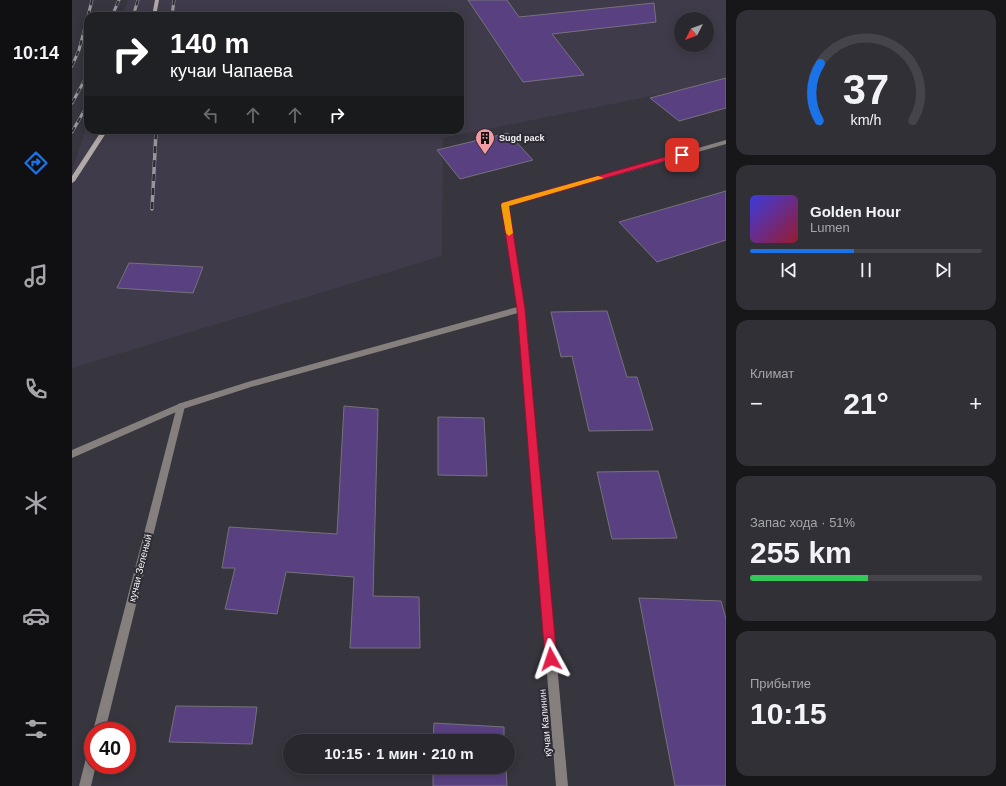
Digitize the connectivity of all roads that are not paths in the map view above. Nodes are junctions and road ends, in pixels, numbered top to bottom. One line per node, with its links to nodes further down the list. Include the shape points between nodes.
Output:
1 (157, 0): 2 (main road)
2 (155, 12)
3 (102, 134): 5 (main road)
4 (726, 142): 6 (street, кӯчаи Калинин, via 505,205)
5 (72, 181)
6 (521, 309): 7 (street, via 250,384); 12 (street, кӯчаи Калинин)
7 (181, 406): 8 (street); 9 (street, кучаи Зеленый)
8 (72, 454)
9 (101, 722)
10 (88, 774): 11 (street)
11 (85, 786)
12 (562, 786)

